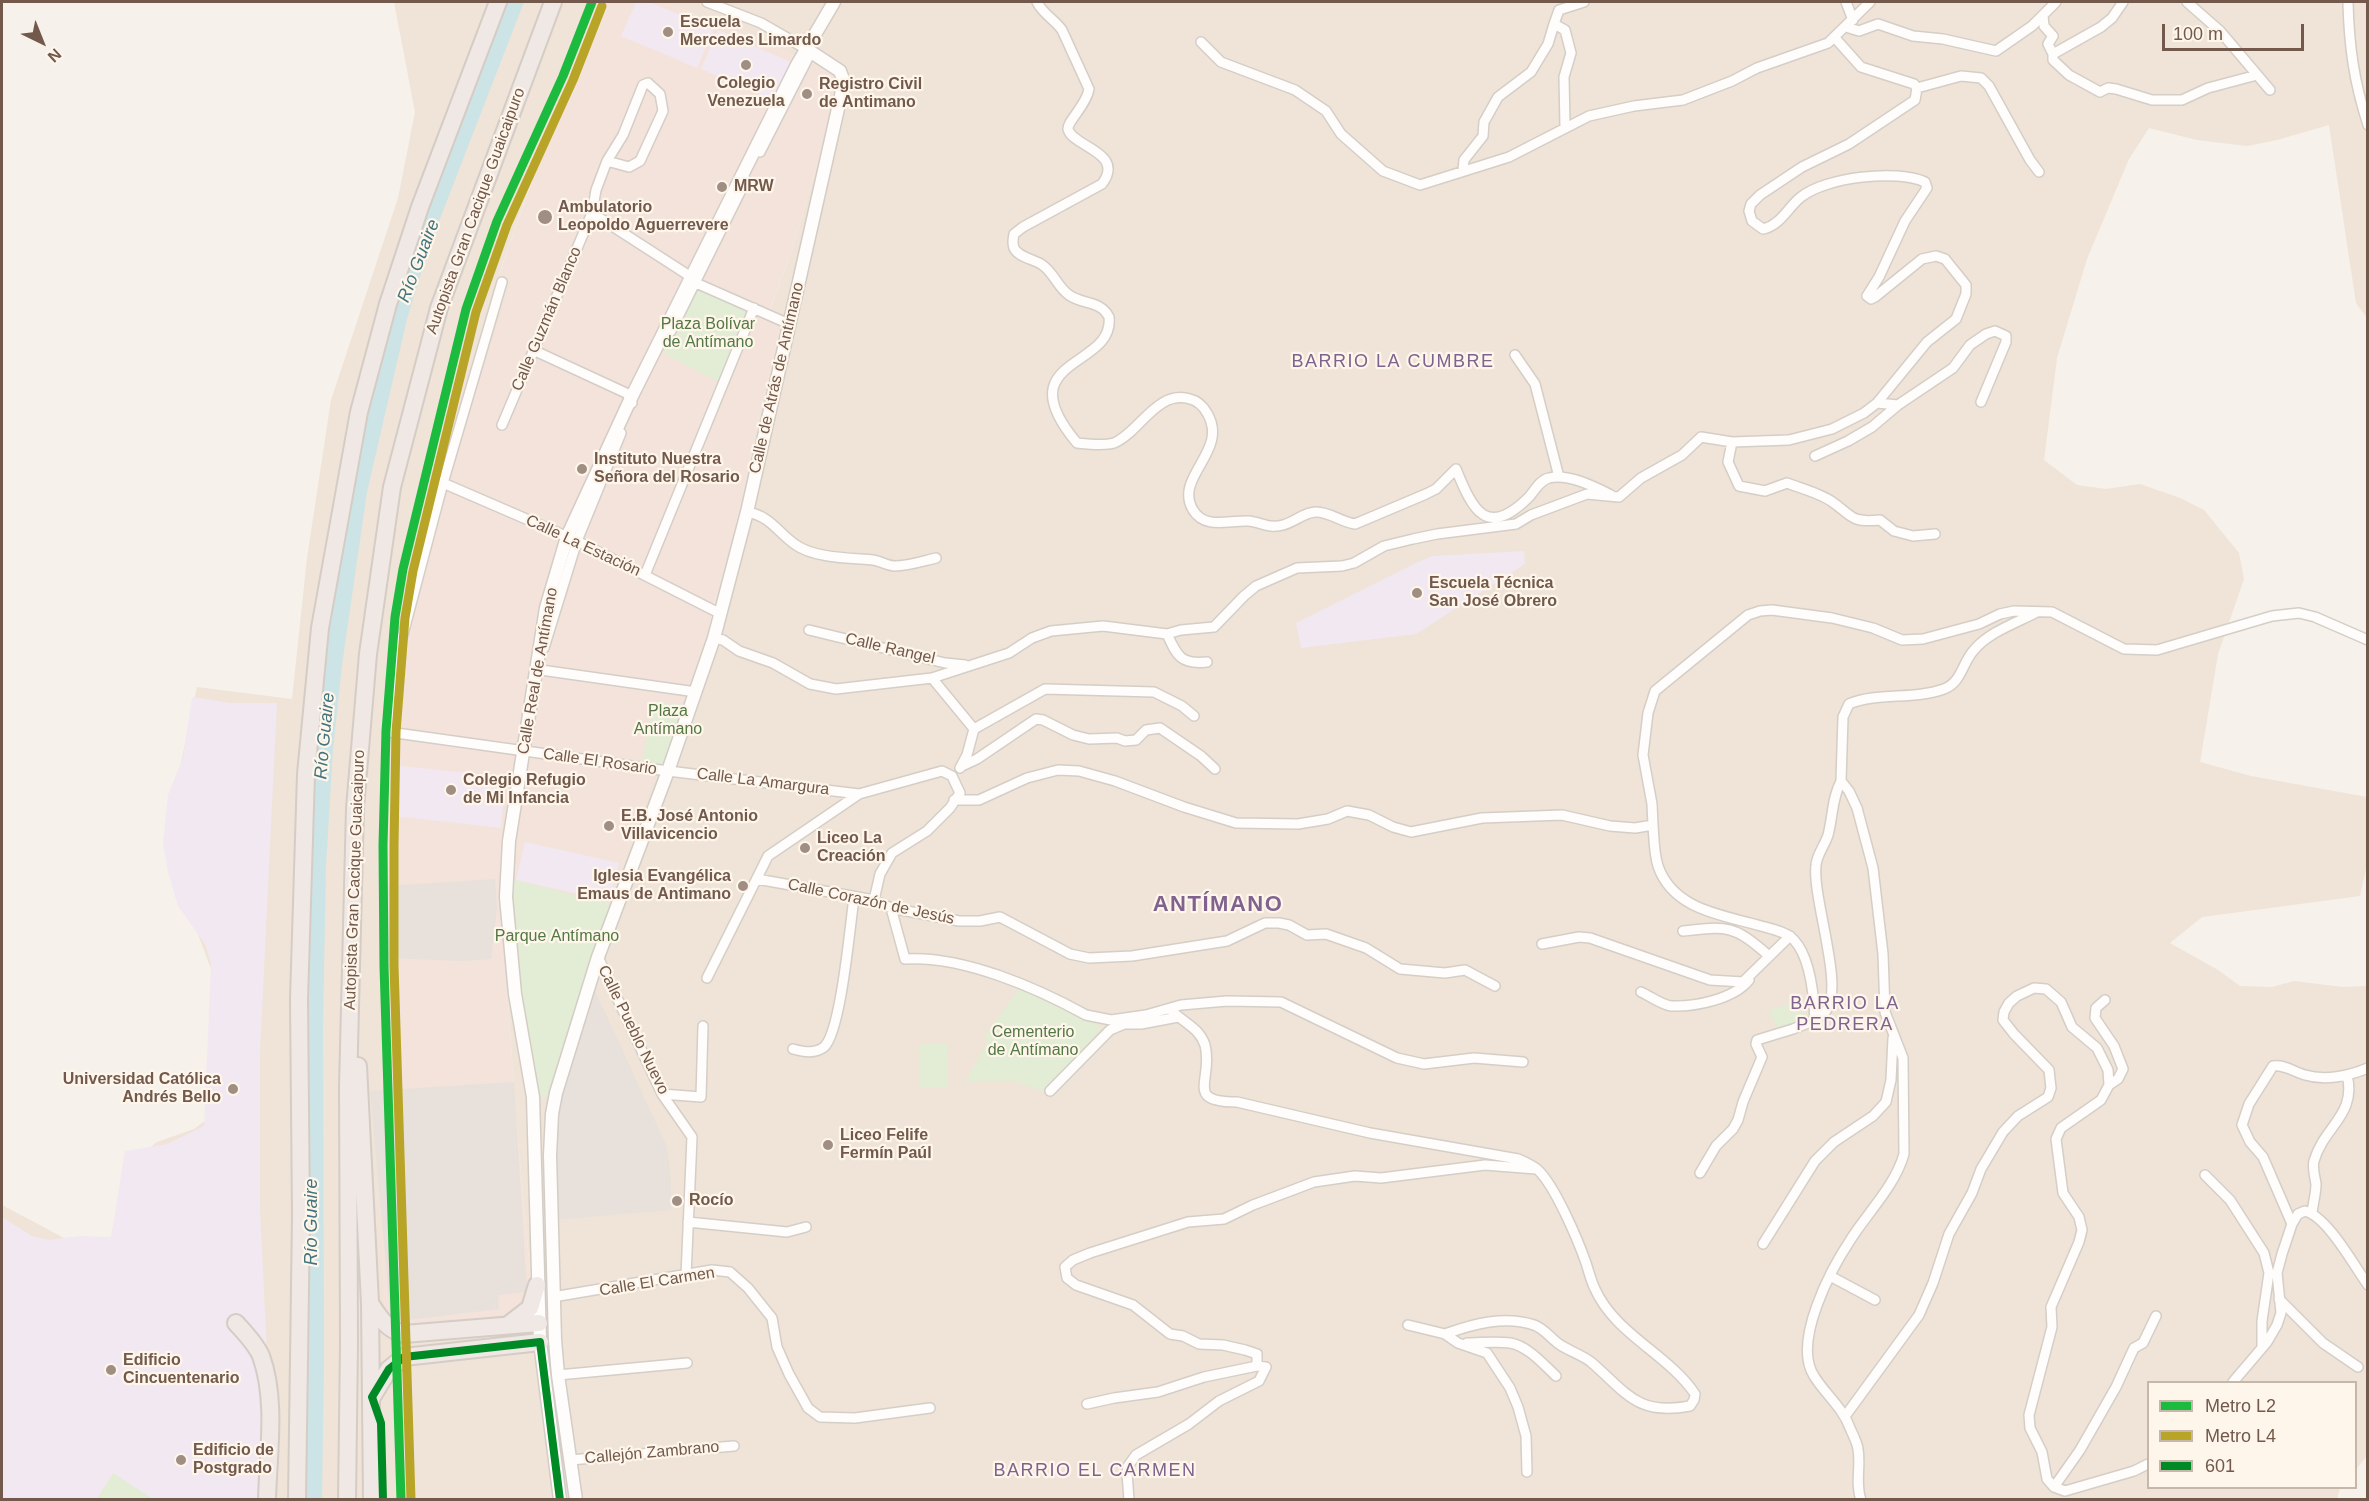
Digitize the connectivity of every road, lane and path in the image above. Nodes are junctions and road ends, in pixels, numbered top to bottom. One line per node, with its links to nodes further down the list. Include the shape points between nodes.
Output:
1 (498, 2): 148 (highway, via 420,207 388,304 359,412 320,628 306,774 299,999 301,1217 298,1482)
2 (553, 2): 82 (highway, Autopista Gran Cacique Guaicaipuro, via 439,308 392,487 368,654 355,808)
3 (707, 2): 19 (street, via 761,23)
4 (834, 2): 19 (street, Calle Real de Antímano)
5 (1037, 2): 43 (street, via 1062,30 1089,89 1088,98 1068,129 1101,155 1108,169 1102,184 1023,227 1012,241 1014,249 1043,265 1066,293 1101,307 1109,317 1105,336 1089,354 1060,373 1055,382 1055,405 1064,427 1077,443 1114,443 1168,401 1192,399 1202,405 1213,429 1211,446 1191,481 1188,495 1196,515 1208,522 1245,521 1272,527 1296,521 1308,512 1355,524 1436,489 1456,469 1478,513 1504,517 1544,480)
6 (1584, 2): 15 (street, via 1559,10)
7 (1846, 2): 14 (street)
8 (1870, 2): 14 (street)
9 (2056, 2): 13 (street)
10 (2123, 2): 20 (street, via 2101,27)
11 (2187, 2): 21 (street, via 2220,31)
12 (2348, 2): 24 (street, via 2356,88)
13 (2043, 16): 16 (street, via 1996,51 1913,36 1878,24 1859,31); 20 (street, via 2044,26 2053,36 2048,44)
14 (1853, 20): 16 (street)
15 (1554, 24): 25 (street, via 1565,30 1571,53 1564,77); 27 (street, via 1548,44 1531,72 1498,97 1484,122 1483,136 1464,160)
16 (1846, 27): 17 (street)
17 (1835, 38): 22 (street, via 1861,67); 25 (street, via 1683,100 1589,116)
18 (1201, 42): 27 (street, via 1221,62 1295,90 1326,111 1341,134 1383,171 1420,185)
19 (810, 51): 30 (street, Calle Real de Antímano, via 797,65); 33 (street, Calle de Atrás de Antímano, via 840,71 844,82)
20 (2053, 54): 21 (street, via 2061,69 2100,92 2116,89 2152,100 2182,100 2208,87)
21 (2258, 75): 23 (street)
22 (1917, 88): 28 (street, via 1962,76 1981,78); 38 (street, via 1911,105 1849,144 1802,167 1760,195 1750,204 1749,211 1752,221 1763,229 1774,225 1801,197 1828,183 1895,175 1927,185 1867,296 1875,297 1922,259 1936,256 1945,259 1963,279 1966,294 1956,319 1927,342)
23 (2270, 90)
24 (2367, 125)
25 (1565, 127): 27 (street, via 1509,157)
26 (607, 161): 26 (street, Calle Guzmán Blanco, via 623,135 643,85 648,83 660,94 663,111 640,161 629,167); 29 (street, Calle Guzmán Blanco)
27 (1463, 170)
28 (2039, 172)
29 (592, 213): 30 (street); 34 (street, Calle Guzmán Blanco)
30 (694, 280): 32 (street); 36 (street, Calle Real de Antímano)
31 (502, 282): 44 (street)
32 (754, 308): 33 (street); 50 (street)
33 (789, 324): 46 (street, Calle de Atrás de Antímano)
34 (533, 350): 36 (street); 40 (street, Calle Guzmán Blanco)
35 (1515, 355): 43 (street, via 1535,384)
36 (632, 402): 48 (street, Calle Real de Antímano)
37 (1981, 402): 39 (street, via 2006,342 2006,336 2000,332 1986,334 1970,345 1953,369)
38 (1877, 403): 39 (street); 41 (street, via 1832,429 1789,440)
39 (1898, 405): 42 (street, via 1872,427)
40 (502, 425)
41 (1732, 441): 45 (street, via 1701,437 1682,455 1641,478); 47 (street, via 1728,462 1739,486 1765,491 1787,483 1830,500 1862,522 1880,520 1894,531 1913,536)
42 (1815, 456)
43 (1559, 477): 45 (street, via 1590,484)
44 (443, 483): 48 (street, Calle La Estación); 64 (street, Calle El Rosario, via 392,676 390,732)
45 (1619, 497): 54 (street, via 1587,494 1516,524 1413,539 1384,546 1342,566 1297,568 1256,586 1214,627)
46 (747, 512): 49 (street, via 764,518 806,551 894,566); 52 (street, Calle de Atrás de Antímano)
47 (1935, 534)
48 (572, 539): 50 (street, Calle La Estación); 59 (street); 64 (street, Calle Real de Antímano, via 546,608)
49 (936, 558)
50 (645, 575): 52 (street, Calle La Estación)
51 (2039, 611): 56 (street, via 2052,612 2124,649 2157,650 2272,616 2299,613); 69 (street, via 1989,636 1973,651 1956,682 1943,689 1864,698 1849,704 1842,717); 72 (street, via 2014,611 1923,639 1902,640 1832,618 1772,610 1748,615 1655,691 1643,754)
52 (721, 614): 55 (street, Calle de Atrás de Antímano)
53 (809, 630): 58 (street, Calle Rangel, via 945,663)
54 (1167, 634): 57 (street, via 1182,660); 58 (street, via 1103,626 1051,632 1032,638 1009,653)
55 (714, 638): 60 (street, via 821,687 836,689); 61 (street, Calle de Atrás de Antímano)
56 (2367, 640)
57 (1208, 662)
58 (971, 665): 60 (street)
59 (542, 670): 61 (street); 64 (street)
60 (932, 678): 63 (street)
61 (696, 692): 67 (street, Calle de Atrás de Antímano)
62 (1194, 716): 63 (street, via 1154,692 1045,689)
63 (974, 729): 65 (street)
64 (527, 752): 67 (street, Calle El Rosario); 101 (street, Calle Real de Antímano, via 509,841 506,897 515,994)
65 (962, 766): 66 (street, via 1036,719 1089,740 1136,740 1146,730 1160,728); 68 (street)
66 (1215, 769)
67 (668, 771): 70 (street, Calle La Amargura); 81 (street, Calle de Atrás de Antímano)
68 (952, 776): 70 (street, Calle La Amargura, via 942,771); 71 (street, via 960,793)
69 (1841, 781): 90 (street, via 1828,836 1816,863 1831,988 1826,1011); 92 (street, via 1857,808 1873,868 1885,1012)
70 (859, 794): 73 (street, Calle La Amargura, via 768,856)
71 (954, 800): 72 (street, via 979,800 1027,778 1058,770 1115,781 1236,823 1298,824 1347,811 1369,815 1411,832 1482,818 1562,815 1610,826); 75 (street, via 927,831 892,853 880,874)
72 (1653, 825): 78 (street, via 1658,866 1671,888 1688,902 1714,914)
73 (757, 879): 74 (street, Calle Corazón de Jesús); 84 (street, Calle La Amargura)
74 (854, 898): 75 (street, Calle Corazón de Jesús); 93 (street, via 838,1013 827,1043 815,1051)
75 (874, 900): 76 (street, Calle Corazón de Jesús)
76 (891, 908): 85 (street, Calle Corazón de Jesús, via 960,921 1000,917 1070,954 1089,958 1132,956 1227,941 1265,923 1279,923 1307,935 1326,934 1366,948 1400,969 1445,974 1465,970); 88 (street, via 905,959 933,960 1014,979 1095,1018 1111,1020)
77 (1683, 931): 80 (street, via 1733,929)
78 (1790, 936): 80 (street); 90 (street, via 1804,957)
79 (1542, 944): 83 (street, via 1590,938 1710,980 1743,982)
80 (1768, 955): 83 (street)
81 (598, 957): 99 (street, Calle de Atrás de Antímano); 100 (street, Calle Pueblo Nuevo)
82 (352, 967): 120 (highway); 149 (highway, Autopista Gran Cacique Guaicaipuro)
83 (1752, 972): 86 (street, via 1743,988 1694,1004 1669,1006)
84 (708, 978)
85 (1496, 986)
86 (1641, 992)
87 (2105, 1000): 97 (street, via 2096,1008 2095,1018 2114,1046 2122,1069 2118,1079)
88 (1170, 1009): 89 (street); 94 (street, via 1227,1001 1281,1002 1397,1058 1424,1064 1474,1058)
89 (1178, 1017): 98 (street, via 1124,1024 1110,1030); 104 (street, via 1195,1028 1204,1045 1204,1092 1216,1102 1237,1102 1413,1142 1518,1159)
90 (1815, 1020): 105 (street, via 1757,1040 1761,1058 1738,1120)
91 (703, 1026): 100 (street, via 701,1097)
92 (1893, 1032): 111 (street, via 1886,1102 1815,1161); 114 (street, via 1903,1058 1904,1154 1899,1169)
93 (793, 1049)
94 (1523, 1062)
95 (2367, 1068): 96 (street)
96 (2347, 1075): 107 (street, via 2349,1101 2322,1142 2314,1163); 109 (street, via 2308,1076 2273,1066 2249,1104 2242,1125 2263,1157)
97 (2109, 1085): 141 (street, via 2108,1070 2097,1048 2072,1027 2053,993 2034,988 2009,1003 2003,1020 2049,1070 2048,1096 2018,1116 2003,1132 1949,1234 1919,1316); 146 (street, via 2101,1100 2061,1128 2056,1139 2063,1193 2079,1217 2082,1230 2053,1301 2052,1327 2029,1415 2047,1479)
98 (1050, 1091)
99 (556, 1093): 101 (street, via 545,1098); 102 (street, Calle de Atrás de Antímano)
100 (662, 1094): 108 (street, Calle Pueblo Nuevo, via 692,1137)
101 (533, 1097): 103 (street, Calle Real de Antímano)
102 (549, 1155): 103 (street, via 541,1152); 117 (street, Calle de Atrás de Antímano)
103 (534, 1157): 115 (street, Calle Real de Antímano)
104 (1537, 1169): 128 (street, via 1558,1201 1604,1306 1686,1381 1695,1394 1694,1401 1690,1406 1647,1407 1589,1360 1557,1343 1535,1325 1483,1322); 133 (street, via 1485,1166 1314,1182 1224,1219 1188,1222 1090,1253 1065,1267 1067,1278 1076,1285 1133,1305 1170,1334 1199,1344 1257,1354)
105 (1700, 1173)
106 (2205, 1175): 122 (street, via 2230,1200 2264,1253 2269,1273)
107 (2312, 1213): 109 (street, via 2298,1214); 112 (street)
108 (688, 1222): 110 (street, via 787,1232); 113 (street, Calle Pueblo Nuevo)
109 (2292, 1224): 118 (street, via 2277,1273)
110 (806, 1227)
111 (1763, 1244)
112 (2364, 1273): 116 (street)
113 (686, 1276): 117 (street, Calle El Carmen); 140 (street, Calle El Carmen, via 712,1270 730,1272 748,1288 772,1318 777,1347 789,1374 808,1408 820,1417 855,1418)
114 (1830, 1276): 119 (street); 141 (street, via 1814,1316 1808,1359 1812,1374)
115 (537, 1285): 124 (street, Calle Real de Antímano); 127 (highway, via 530,1308)
116 (2367, 1285)
117 (553, 1297): 124 (street, Calle de Atrás de Antímano)
118 (2279, 1299): 126 (street, via 2281,1313); 134 (street, via 2323,1343)
119 (1875, 1300)
120 (370, 1303): 127 (highway, via 387,1326 404,1334); 138 (highway)
121 (2156, 1316): 146 (street, via 2143,1343 2134,1348 2080,1450)
122 (2262, 1321): 126 (street); 131 (street)
123 (236, 1323): 147 (highway, via 261,1355 266,1381)
124 (546, 1323): 127 (highway); 129 (street)
125 (1408, 1325): 128 (street)
126 (2277, 1325): 131 (street)
127 (507, 1326)
128 (1444, 1334): 130 (street)
129 (547, 1341): 135 (street); 138 (highway, via 404,1357 389,1369); 151 (street)
130 (1458, 1343): 136 (street, via 1520,1346); 145 (street, via 1487,1353 1510,1388 1526,1436)
131 (2262, 1347): 137 (street)
132 (687, 1363): 135 (street)
133 (1257, 1366): 139 (street, via 1158,1392); 153 (street, via 1266,1367 1259,1381 1219,1401 1136,1455 1127,1473)
134 (2358, 1367)
135 (558, 1375): 143 (street)
136 (1556, 1376)
137 (2235, 1381)
138 (372, 1397): 150 (highway)
139 (1087, 1404)
140 (930, 1408)
141 (1846, 1415): 154 (street, via 1858,1450)
142 (734, 1446): 143 (street, Callejón Zambrano)
143 (570, 1460): 152 (street)
144 (2147, 1464): 146 (street, via 2065,1491)
145 (1527, 1472)
146 (2054, 1487)
147 (267, 1500)
148 (294, 1500)
149 (346, 1500)
150 (372, 1500)
151 (560, 1500)
152 (576, 1500)
153 (1129, 1500)
154 (1861, 1500)

